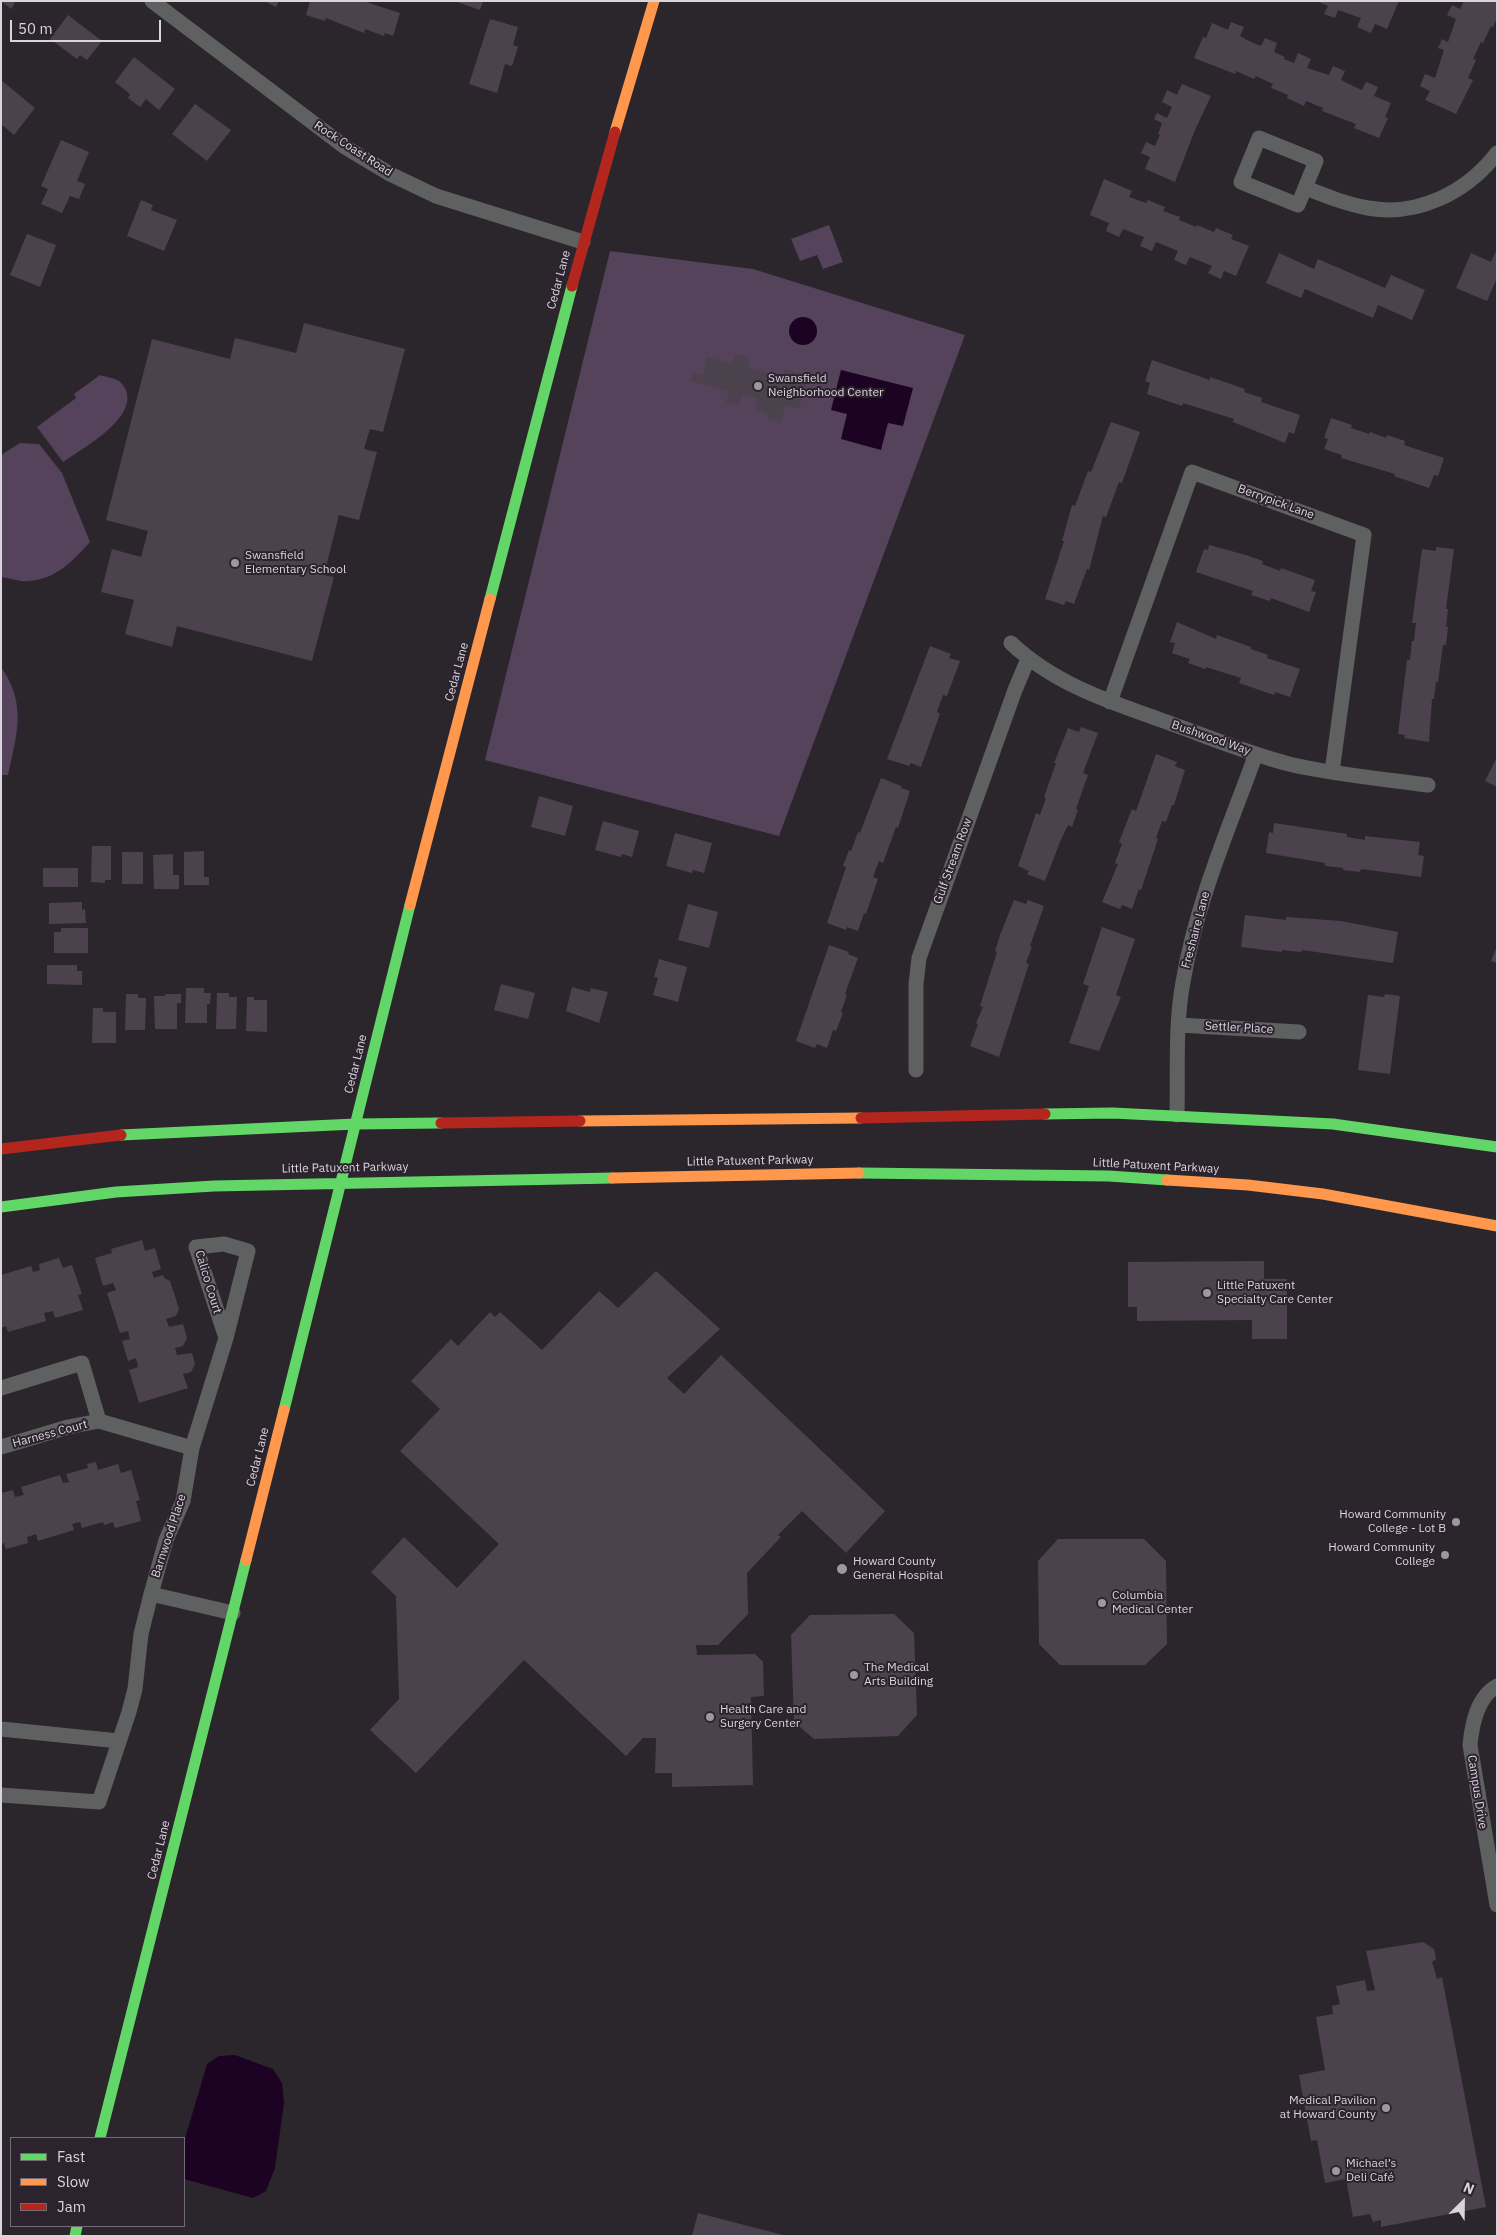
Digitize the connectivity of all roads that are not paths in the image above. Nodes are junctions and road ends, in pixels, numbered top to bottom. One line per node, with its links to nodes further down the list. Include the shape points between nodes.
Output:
1 (152, 1): 5 (street, Rock Coast Road, via 345,147 390,174 436,196)
2 (654, 1): 5 (main road, Cedar Lane)
3 (1497, 153): 4 (street, via 1465,186 1419,206 1370,208)
4 (1306, 188): 4 (street, via 1316,161 1259,138 1241,182 1298,205)
5 (583, 242): 16 (main road, Cedar Lane)
6 (1011, 643): 7 (street, Bushwood Way)
7 (1028, 659): 8 (street, Bushwood Way, via 1080,690); 14 (street, Gulf Stream Row, via 919,958)
8 (1110, 702): 9 (street, Bushwood Way); 10 (street, Berrypick Lane, via 1192,472 1364,534)
9 (1256, 754): 10 (street, Bushwood Way); 12 (street, Freshaire Lane, via 1198,914 1182,984)
10 (1332, 772): 11 (street, Bushwood Way)
11 (1428, 785)
12 (1179, 1025): 13 (street, Settler Place); 15 (street, Freshaire Lane)
13 (1299, 1032)
14 (916, 1070)
15 (1177, 1115): 16 (main road, via 1113,1113); 17 (main road, via 1333,1124)
16 (355, 1124): 18 (main road, via 122,1135); 19 (main road, Cedar Lane)
17 (1497, 1147)
18 (1, 1149)
19 (340, 1182): 20 (main road, Little Patuxent Parkway, via 116,1192); 21 (main road, Little Patuxent Parkway, via 887,1173 1109,1176 1248,1185 1323,1194); 28 (main road, Cedar Lane)
20 (1, 1207)
21 (1497, 1226)
22 (226, 1338): 22 (street, Calico Court, via 248,1251 224,1244 196,1247); 26 (street, Calico Court)
23 (1, 1388): 24 (street, Harness Court, via 82,1364)
24 (99, 1421): 25 (street, Harness Court); 26 (street, Harness Court)
25 (1, 1447)
26 (192, 1448): 27 (street, Barnwood Place, via 183,1501 166,1540)
27 (151, 1594): 28 (street, Barnwood Place); 31 (street, Barnwood Place, via 141,1634 135,1689)
28 (233, 1613): 34 (main road, Cedar Lane)
29 (1497, 1686): 33 (street, Campus Drive, via 1487,1693 1480,1705 1471,1730 1470,1745)
30 (1, 1729): 31 (street)
31 (119, 1740): 32 (street, Barnwood Place, via 99,1802)
32 (1, 1794)
33 (1497, 1905)
34 (100, 2137)

